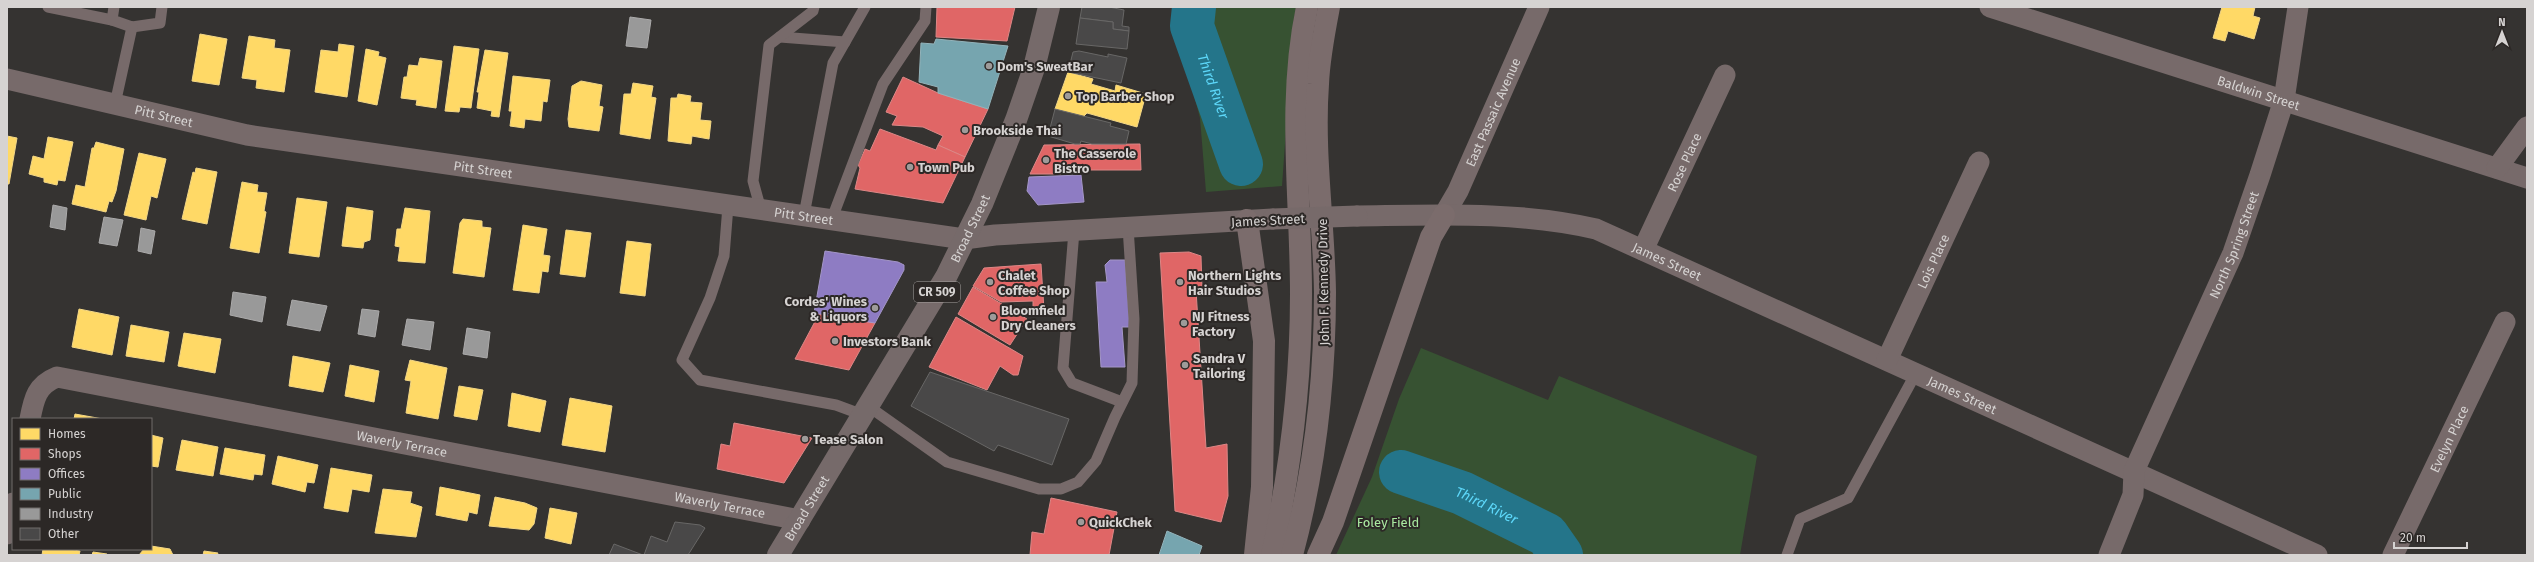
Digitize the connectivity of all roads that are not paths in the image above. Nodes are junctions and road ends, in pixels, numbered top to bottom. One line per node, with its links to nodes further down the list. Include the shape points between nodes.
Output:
1 (48, 7): 13 (lane)
2 (114, 7): 13 (lane)
3 (162, 7): 14 (lane, via 160,23)
4 (814, 7): 15 (lane, via 813,11)
5 (865, 7): 16 (lane)
6 (926, 7): 30 (lane, via 924,21 883,84)
7 (1049, 7): 33 (main road, Broad Street / CR 509, via 1034,68 1016,120 982,204)
8 (1307, 7): 47 (main road, John F. Kennedy Drive, via 1296,84 1300,360 1294,433)
9 (1330, 7): 48 (main road, John F. Kennedy Drive, via 1323,37 1318,85 1325,291 1324,360 1316,436 1304,510)
10 (1539, 7): 28 (street, East Passaic Avenue, via 1458,192)
11 (1990, 7): 19 (street, Baldwin Street)
12 (2298, 7): 19 (street, North Spring Street)
13 (112, 20): 14 (lane)
14 (132, 27): 20 (lane)
15 (780, 37): 16 (lane); 26 (lane, via 769,45 752,181)
16 (845, 42): 27 (lane, via 833,63)
17 (1725, 75): 34 (street, Rose Place)
18 (7, 79): 20 (street, Pitt Street)
19 (2284, 100): 23 (street, Baldwin Street); 41 (street, North Spring Street, via 2232,253)
20 (115, 104): 25 (street, Pitt Street, via 247,135)
21 (2527, 127): 23 (street)
22 (1980, 162): 36 (street, Lois Place)
23 (2497, 168): 24 (street, Baldwin Street)
24 (2527, 178)
25 (728, 206): 26 (street, Pitt Street); 39 (lane, via 724,256 710,298 682,360 700,380)
26 (761, 210): 27 (street, Pitt Street)
27 (804, 215): 30 (street, Pitt Street)
28 (1444, 215): 29 (street, James Street, bridge); 34 (street, James Street, via 1565,222 1596,229); 49 (main road, via 1429,244 1333,522)
29 (1247, 220): 31 (street, James Street); 46 (main road, via 1264,341 1262,487)
30 (831, 221): 33 (street, Pitt Street)
31 (1128, 227): 32 (street, James Street); 38 (lane, via 1134,319 1132,383)
32 (1074, 231): 33 (street, James Street); 38 (lane, via 1063,368 1072,383)
33 (964, 239): 39 (main road, Broad Street / CR 509, via 946,277)
34 (1644, 250): 36 (street, James Street)
35 (2505, 322): 53 (street, Evelyn Place)
36 (1887, 360): 37 (street, James Street)
37 (1916, 373): 41 (street, James Street); 50 (lane, via 1848,498 1800,519)
38 (1122, 402): 39 (lane, via 1096,461 1078,482 1061,489 1039,488 947,462)
39 (865, 411): 43 (main road, Broad Street / CR 509)
40 (30, 418): 43 (street, Waverly Terrace, via 33,401 44,382 58,377)
41 (2134, 471): 51 (street, via 2133,495); 52 (street, James Street)
42 (12, 508): 44 (street)
43 (800, 520): 45 (main road, Broad Street / CR 509)
44 (7, 534)
45 (778, 555)
46 (1255, 555)
47 (1272, 555)
48 (1292, 555)
49 (1318, 555)
50 (1787, 555)
51 (2109, 555)
52 (2317, 555)
53 (2393, 555)

